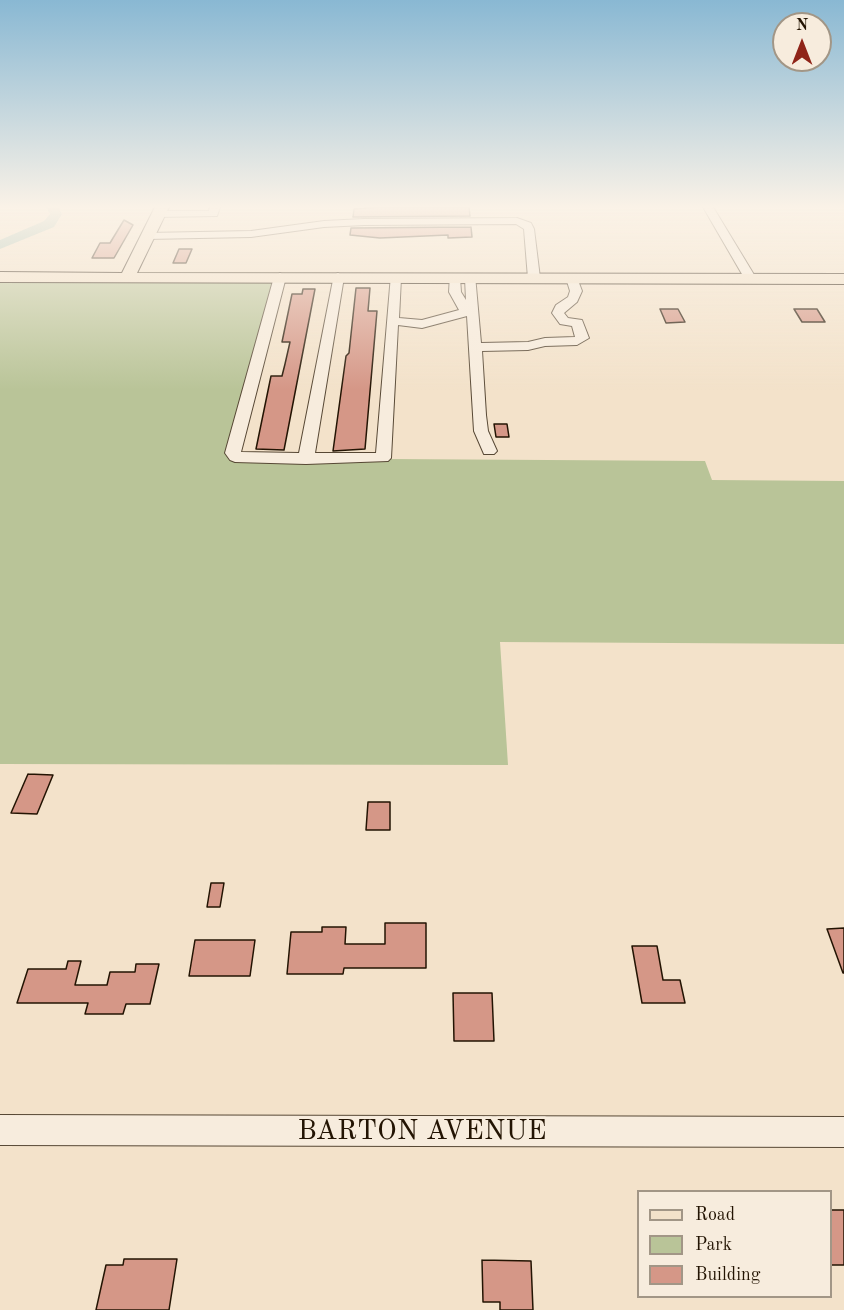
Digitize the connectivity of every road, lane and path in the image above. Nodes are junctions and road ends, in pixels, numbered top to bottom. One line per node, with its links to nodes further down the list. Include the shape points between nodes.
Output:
1 (131, 268): 5 (main road)
2 (533, 268): 11 (street)
3 (744, 268): 13 (street)
4 (0, 277): 5 (main road)
5 (127, 277): 6 (main road)
6 (280, 277): 7 (main road); 18 (street, via 233,453 235,457)
7 (338, 277): 8 (main road); 18 (street)
8 (395, 278): 9 (main road); 15 (street)
9 (454, 278): 10 (main road); 15 (street, via 455,292 465,311 462,314 422,324)
10 (471, 278): 11 (main road); 16 (street)
11 (534, 278): 12 (main road)
12 (572, 278): 13 (main road); 16 (street, via 576,291 573,299 558,313 564,321 578,323 582,338 528,346)
13 (750, 278): 14 (main road)
14 (844, 279)
15 (392, 321): 18 (street, via 383,458)
16 (476, 347): 17 (street, via 479,415)
17 (489, 452)
18 (306, 459)
19 (0, 1130): 20 (street, BARTON AVENUE)
20 (844, 1132)

